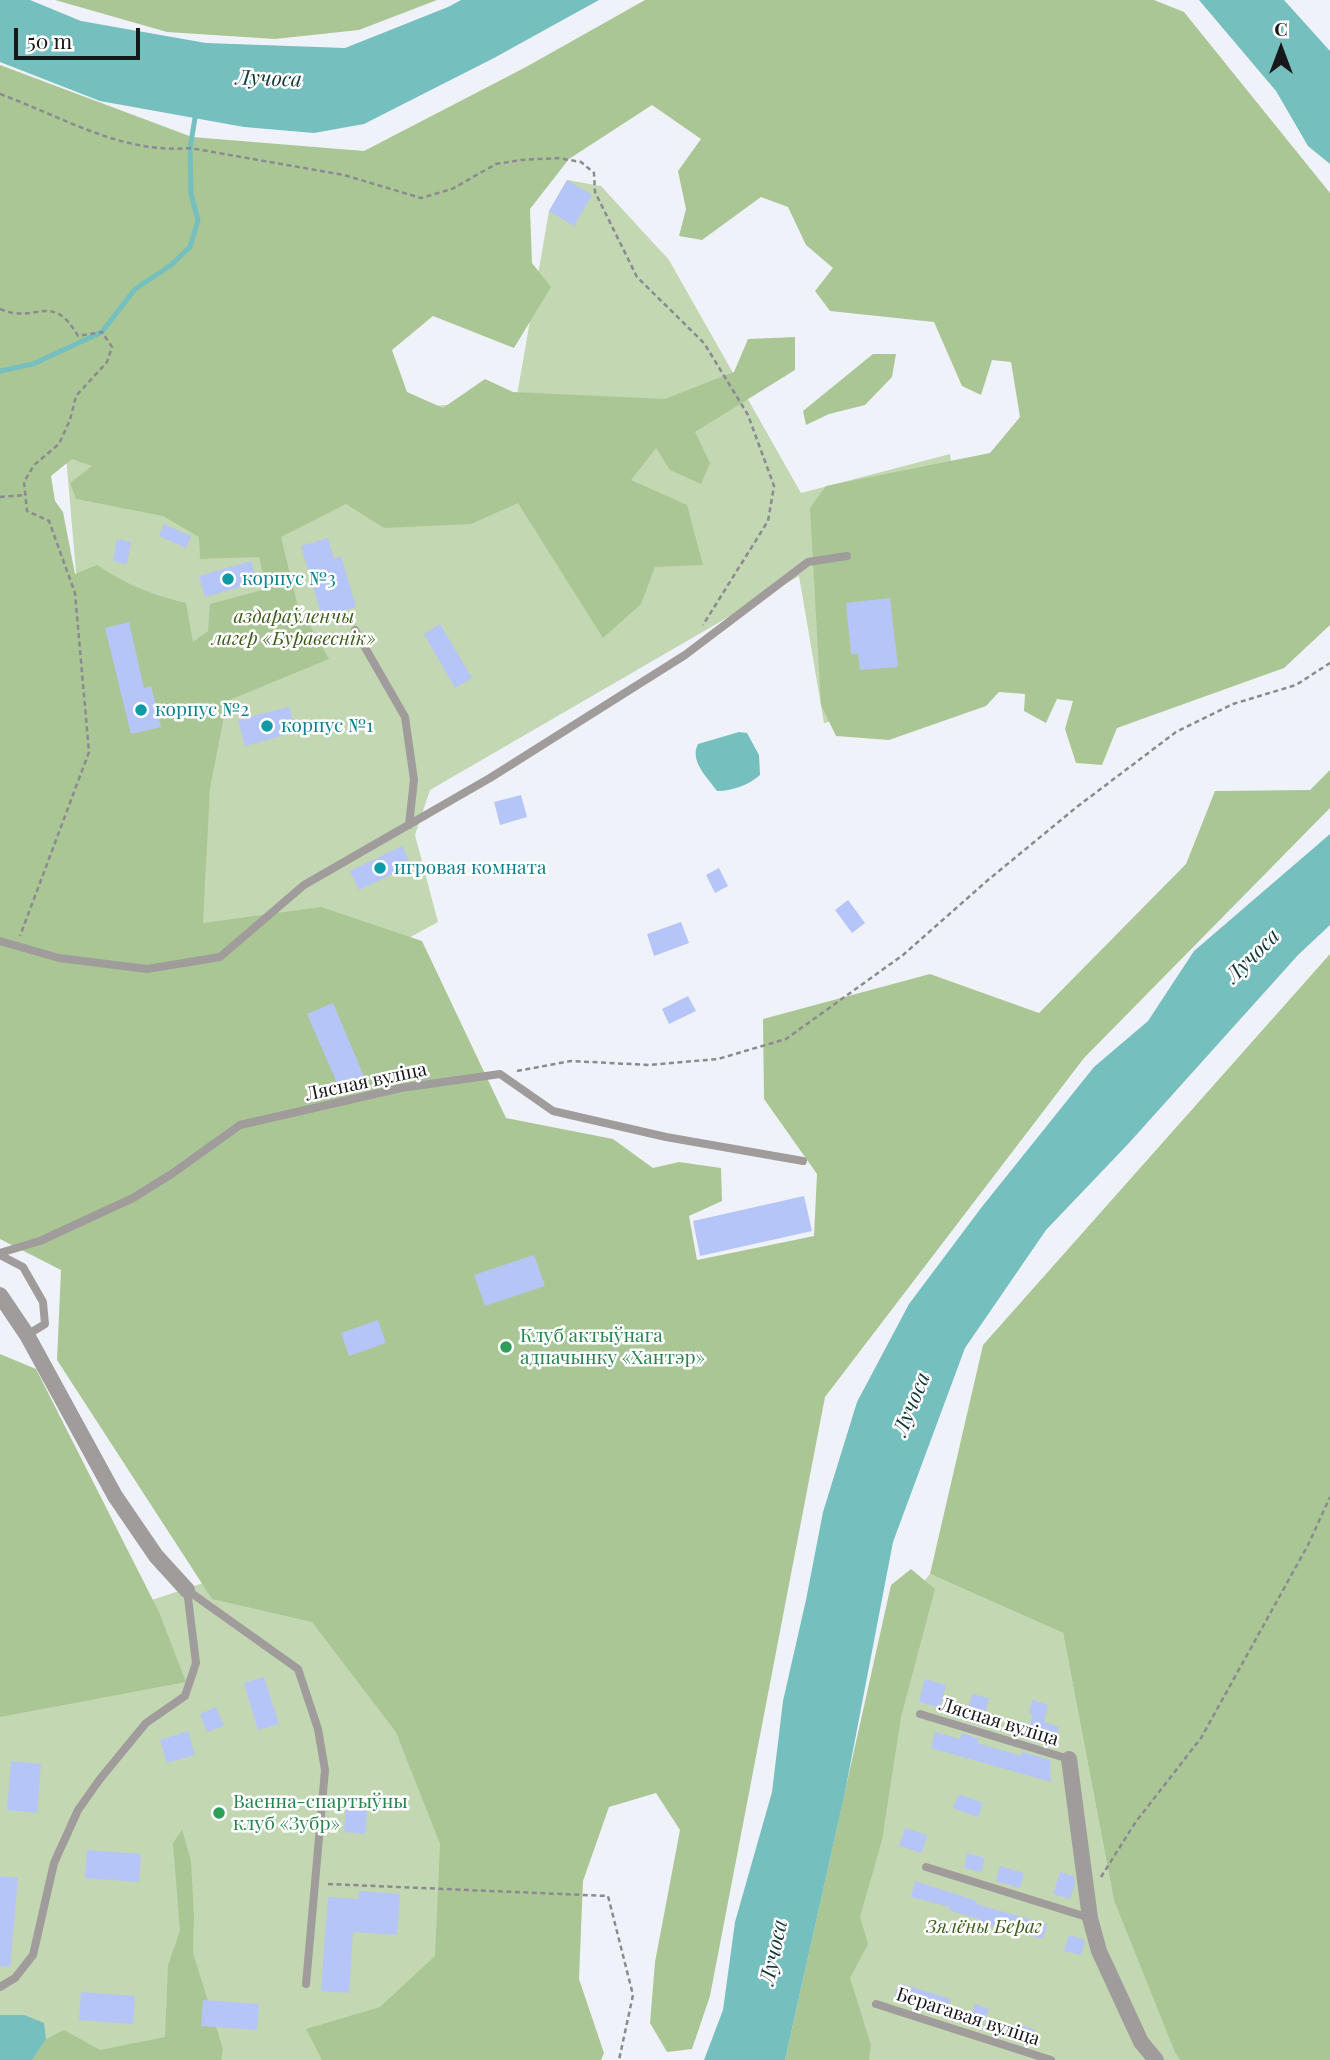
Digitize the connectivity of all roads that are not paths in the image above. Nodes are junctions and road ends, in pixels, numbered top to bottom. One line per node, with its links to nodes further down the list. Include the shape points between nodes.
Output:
1 (847, 556): 3 (lane, via 808,562 685,655)
2 (355, 630): 3 (lane, via 405,717 414,780)
3 (409, 825): 4 (lane, via 304,885 220,957 147,969 59,958)
4 (0, 940)
5 (803, 1161): 6 (lane, Лясная вуліца, via 553,1111 500,1074 401,1088 240,1125 133,1198 40,1241)
6 (0, 1254): 8 (lane, via 23,1268 43,1302 45,1324)
7 (0, 1295): 8 (street)
8 (27, 1335): 9 (street, via 114,1496 156,1556)
9 (187, 1590): 14 (lane, via 298,1670 318,1729 325,1770); 15 (lane, via 196,1663 185,1696 146,1723 78,1810 54,1863 33,1955 15,1979)
10 (920, 1714): 11 (lane, Лясная вуліца)
11 (1069, 1759): 13 (street)
12 (926, 1867): 13 (lane)
13 (1090, 1918): 18 (street, via 1099,1951 1141,2042)
14 (306, 1984)
15 (0, 1987)
16 (876, 2004): 17 (lane, Берагавая вуліца)
17 (1051, 2060)
18 (1156, 2060)

